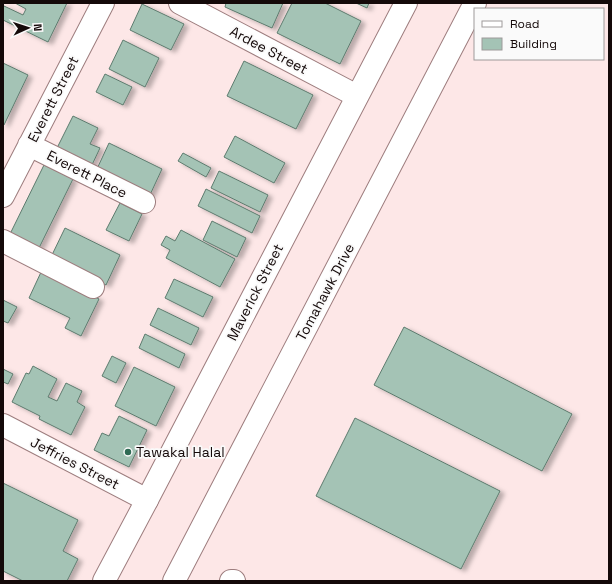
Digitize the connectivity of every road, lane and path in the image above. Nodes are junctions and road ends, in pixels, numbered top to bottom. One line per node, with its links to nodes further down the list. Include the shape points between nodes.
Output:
1 (103, 3): 6 (street, Everett Street)
2 (180, 3): 5 (street, Ardee Street)
3 (406, 3): 5 (street, Maverick Street)
4 (475, 3): 14 (street, Tomahawk Drive)
5 (357, 96): 12 (street, Maverick Street)
6 (29, 145): 7 (street, Everett Street); 8 (street, Everett Place)
7 (3, 196)
8 (144, 202)
9 (3, 241): 10 (street)
10 (93, 287)
11 (3, 425): 12 (street, Jeffries Street)
12 (147, 500): 13 (street, Maverick Street)
13 (104, 581)
14 (174, 581)
15 (231, 581): 16 (street)
16 (234, 581)

